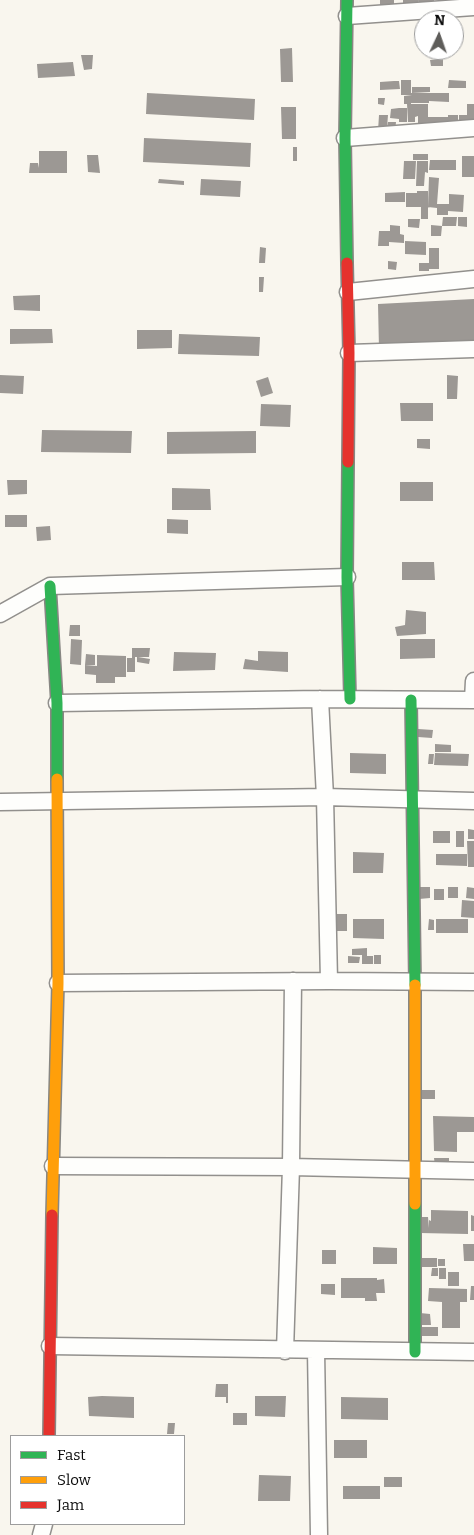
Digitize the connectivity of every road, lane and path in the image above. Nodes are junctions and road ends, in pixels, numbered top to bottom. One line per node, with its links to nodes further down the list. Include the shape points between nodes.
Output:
1 (474, 7): 2 (street)
2 (347, 8): 4 (street)
3 (474, 128): 4 (street)
4 (346, 138): 6 (street)
5 (474, 279): 6 (street)
6 (348, 292): 8 (street)
7 (474, 349): 8 (street)
8 (349, 353): 9 (street)
9 (347, 577): 10 (street); 14 (street)
10 (50, 586): 11 (street); 17 (street)
11 (0, 614)
12 (474, 681): 16 (street)
13 (320, 699): 14 (street); 17 (street); 18 (street)
14 (350, 699): 15 (street)
15 (411, 700): 16 (street); 19 (street)
16 (473, 700)
17 (57, 703): 20 (street)
18 (325, 797): 19 (street); 20 (street); 23 (street)
19 (414, 798): 21 (street); 25 (street)
20 (57, 801): 22 (street); 27 (street)
21 (474, 801)
22 (0, 802)
23 (329, 981): 24 (street); 25 (street)
24 (294, 982): 27 (street); 29 (street)
25 (415, 982): 26 (street); 30 (street)
26 (474, 982)
27 (58, 983): 28 (street)
28 (53, 1166): 29 (street); 32 (street)
29 (291, 1167): 30 (street); 34 (street)
30 (414, 1170): 31 (street); 35 (street)
31 (474, 1171)
32 (50, 1346): 34 (street); 37 (street)
33 (316, 1350): 34 (street); 35 (street); 38 (street)
34 (284, 1351)
35 (415, 1352): 36 (street)
36 (474, 1352)
37 (49, 1435)
38 (319, 1535)

